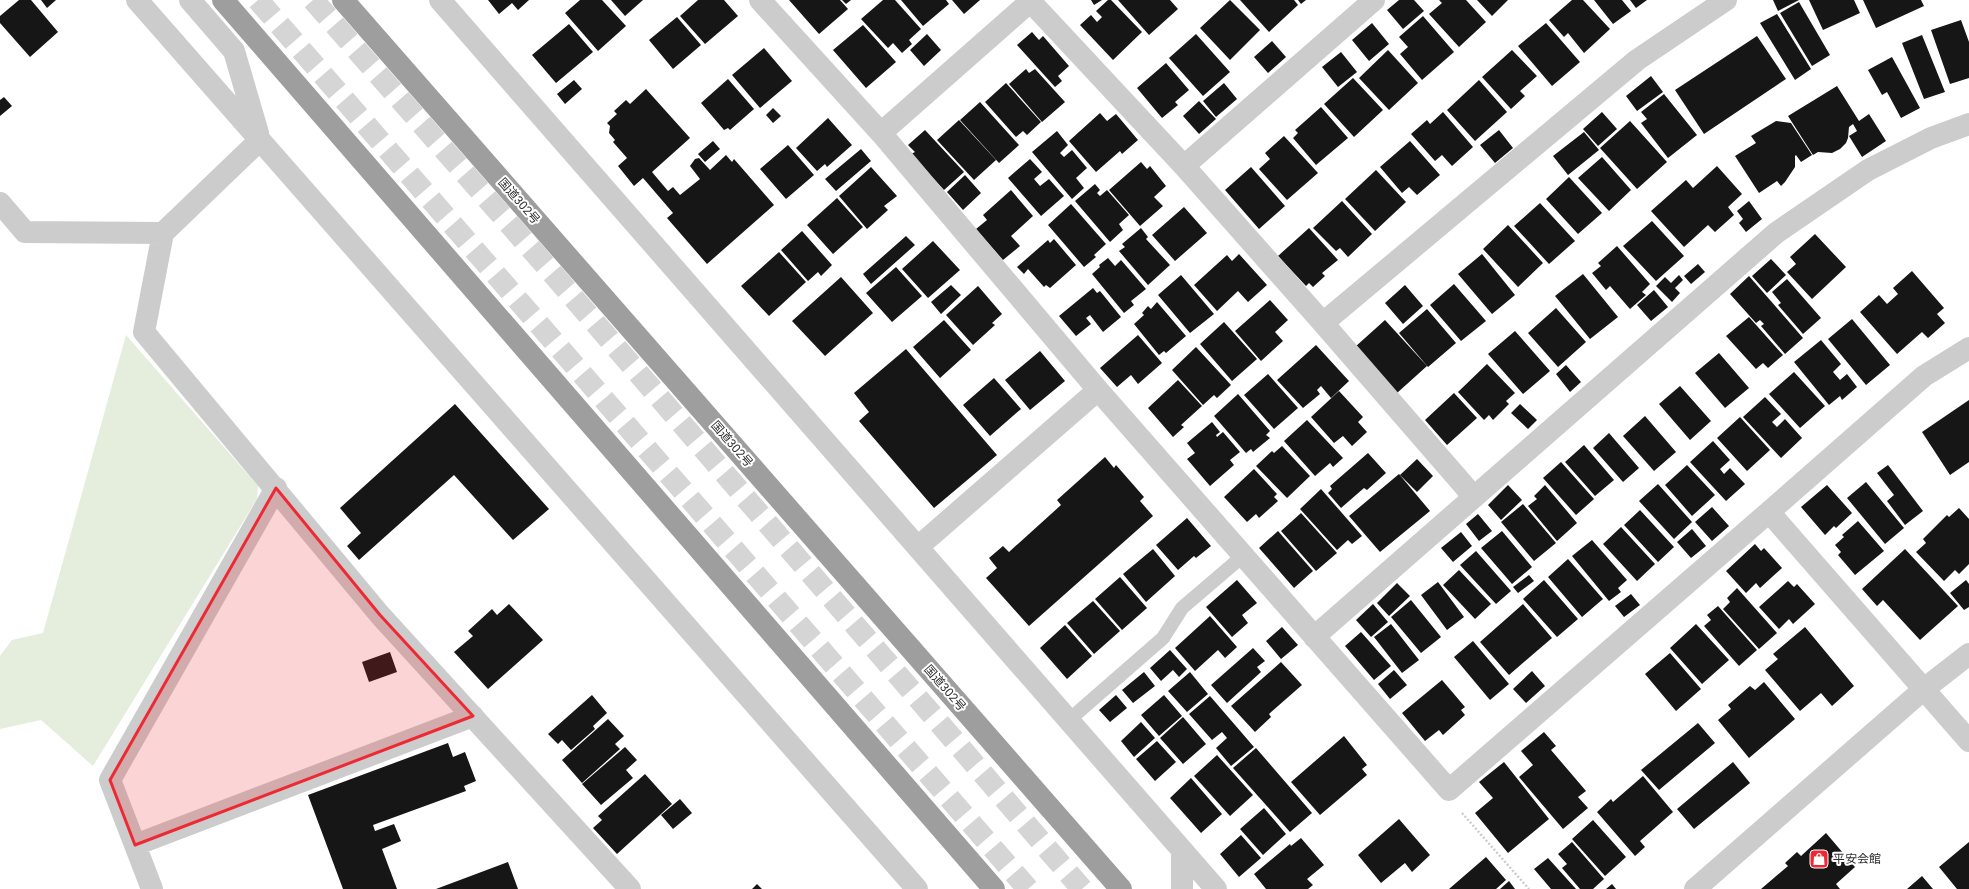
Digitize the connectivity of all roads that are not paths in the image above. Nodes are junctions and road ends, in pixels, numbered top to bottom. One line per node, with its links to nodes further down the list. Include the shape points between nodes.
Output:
1 (137, 0): 12 (street)
2 (190, 0): 12 (street, via 234,51)
3 (223, 0): 35 (highway)
4 (343, 0): 36 (highway, 国道302号)
5 (440, 0): 22 (street)
6 (760, 0): 11 (street)
7 (1374, 0): 13 (street)
8 (1726, 0): 16 (street, via 1638,60)
9 (1031, 1): 11 (street); 13 (street)
10 (1969, 124): 20 (street, via 1931,138 1868,170 1776,233)
11 (882, 133): 18 (street)
12 (260, 140): 15 (street); 34 (street)
13 (1184, 166): 16 (street)
14 (0, 203): 15 (street, via 26,232)
15 (163, 233): 19 (street, via 144,332)
16 (1323, 323): 20 (street)
17 (1969, 348): 21 (street, via 1924,376)
18 (1098, 390): 22 (street); 23 (street)
19 (276, 488): 27 (street, via 380,615); 30 (street, via 110,780)
20 (1474, 497): 24 (street)
21 (1769, 512): 24 (street, via 1449,790); 26 (street)
22 (918, 547): 28 (street)
23 (1244, 555): 24 (street); 28 (lane, via 1182,608 1163,638)
24 (1314, 637)
25 (1969, 654): 26 (street)
26 (1924, 689): 29 (street); 39 (street)
27 (473, 716): 30 (street); 32 (street)
28 (1069, 720): 31 (street)
29 (1969, 741)
30 (135, 845): 33 (street)
31 (1182, 850): 37 (street); 38 (street)
32 (627, 888)
33 (152, 889)
34 (917, 889)
35 (994, 889)
36 (1121, 889)
37 (1182, 889)
38 (1216, 889)
39 (1695, 889)

